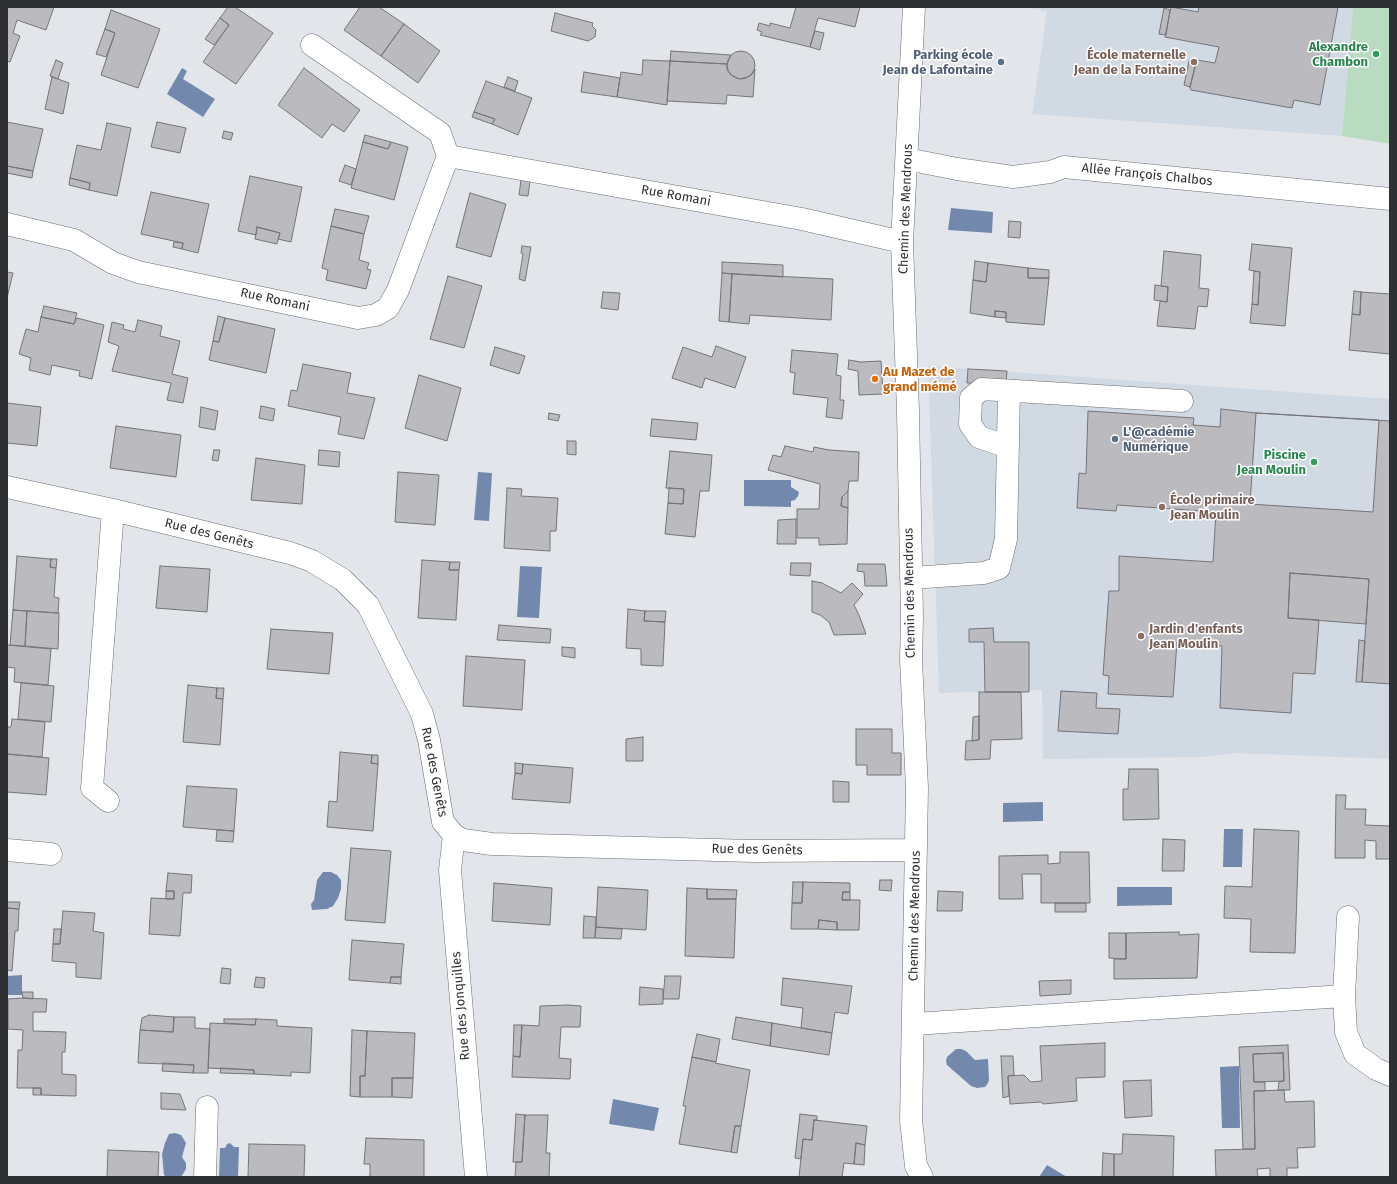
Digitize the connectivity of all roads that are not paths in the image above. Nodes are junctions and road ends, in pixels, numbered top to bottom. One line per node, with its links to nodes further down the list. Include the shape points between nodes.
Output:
1 (914, 7): 4 (street, Chemin des Mendrous)
2 (312, 45): 3 (street, via 440,133)
3 (448, 156): 6 (street, Rue Romani, via 398,290 388,308 376,315 358,318 138,272 113,263 74,240); 7 (street, Rue Romani, via 802,218)
4 (907, 159): 5 (street, Allée François Chalbos, via 1013,177 1050,172 1064,167); 7 (street, Chemin des Mendrous)
5 (1390, 199)
6 (7, 224)
7 (902, 242): 13 (street, Chemin des Mendrous)
8 (1010, 391): 9 (street); 10 (street); 10 (street, via 982,390 971,398 970,424 979,437)
9 (1182, 401)
10 (1008, 446): 13 (street, via 1006,539 999,568 984,573)
11 (7, 487): 12 (street, Rue des Genêts)
12 (112, 510): 14 (street, via 92,788); 15 (street, Rue des Genêts, via 290,553 343,580 368,605 422,714 443,822)
13 (910, 578): 17 (street, Chemin des Mendrous, via 917,788)
14 (108, 802)
15 (454, 835): 17 (street, Rue des Genêts, via 463,840 492,844 753,851); 25 (street, Rue des Jonquilles, via 450,870)
16 (7, 850): 18 (street)
17 (916, 850): 21 (street, Chemin des Mendrous)
18 (51, 854)
19 (1348, 917): 20 (street)
20 (1344, 996): 21 (street); 22 (street, via 1346,1032 1355,1054 1376,1069)
21 (914, 1024): 26 (street, Chemin des Mendrous, via 911,1120 916,1166)
22 (1390, 1075)
23 (207, 1107): 24 (street)
24 (205, 1177)
25 (476, 1177)
26 (922, 1177)

